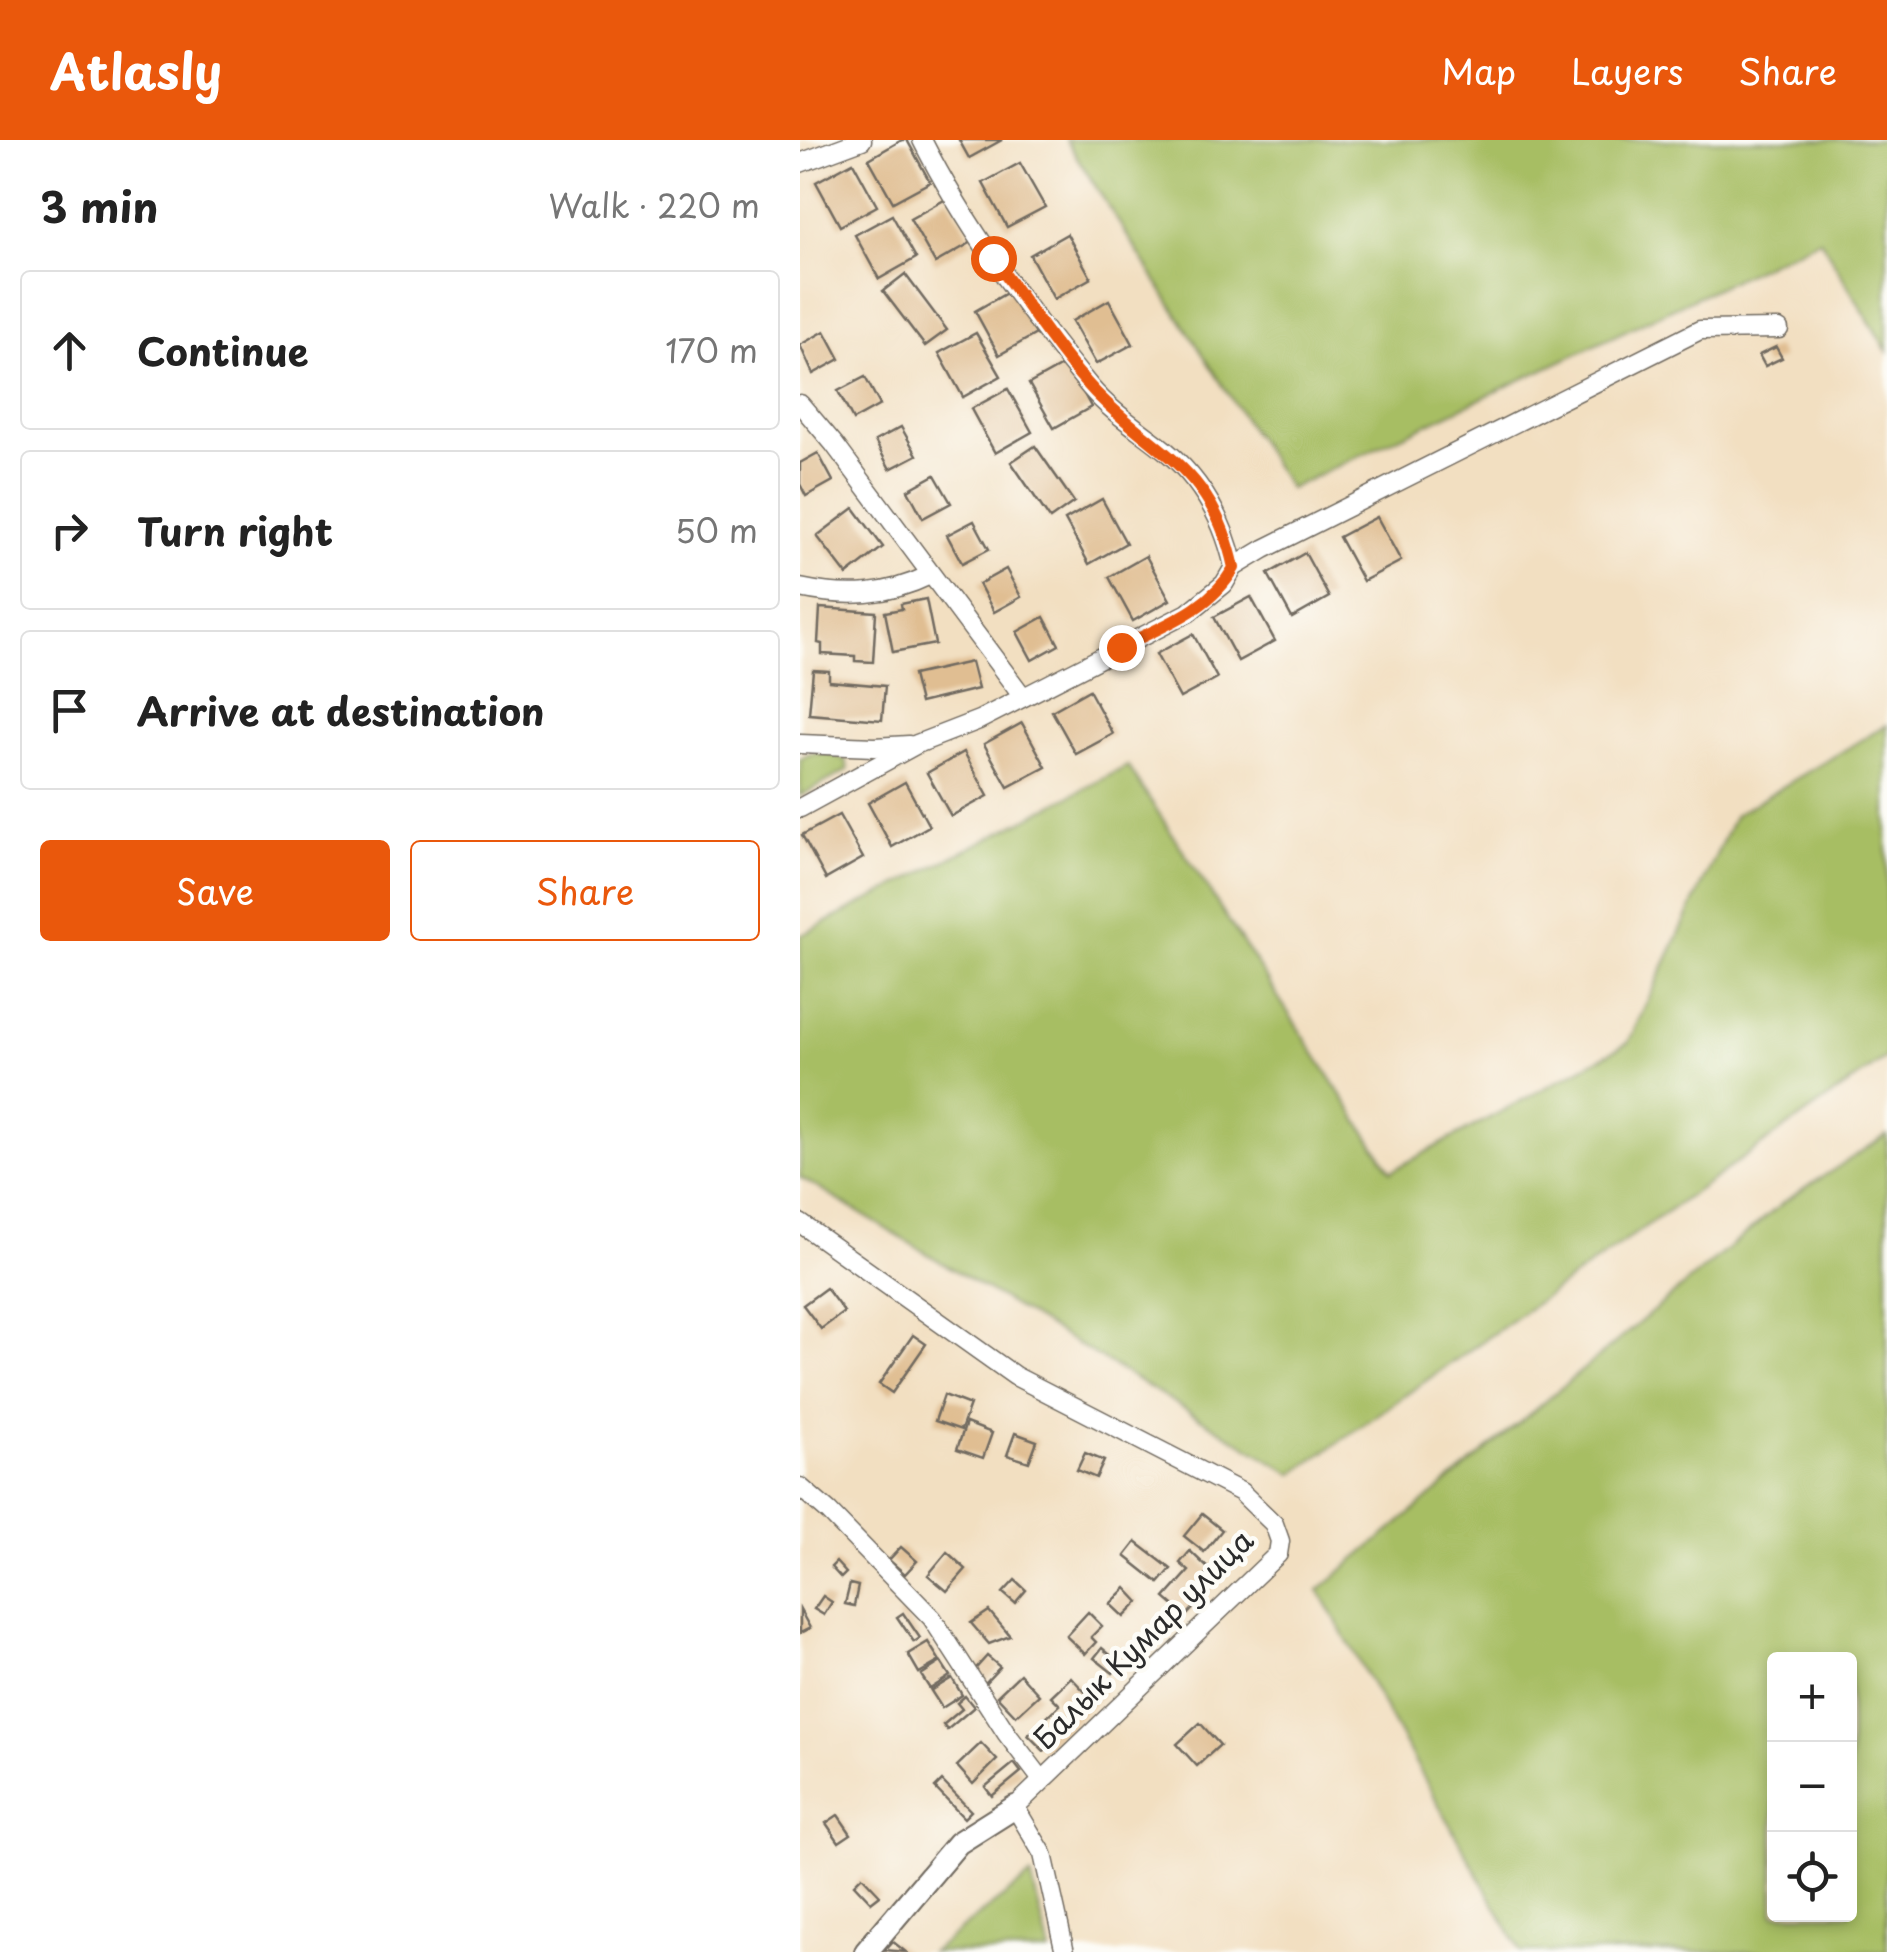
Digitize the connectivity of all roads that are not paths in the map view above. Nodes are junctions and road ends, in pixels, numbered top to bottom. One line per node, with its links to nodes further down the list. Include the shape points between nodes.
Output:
1 (862, 140): 3 (street)
2 (922, 140): 6 (street, via 993,258 1092,389 1192,476 1226,534)
3 (800, 163)
4 (1779, 328): 6 (street, via 1700,330)
5 (800, 404): 7 (street)
6 (1234, 568): 9 (street, via 1188,613)
7 (930, 575): 8 (street, via 878,594); 9 (street)
8 (800, 588)
9 (1023, 697): 11 (street)
10 (800, 744): 11 (street)
11 (917, 744): 12 (street)
12 (800, 808)
13 (800, 1223): 15 (street, Балык Кумар улица, via 1014,1376 1241,1492 1274,1524 1278,1554)
14 (800, 1487): 15 (street, via 932,1618)
15 (1042, 1780): 16 (street, Балык Кумар улица)
16 (1015, 1807): 17 (street, via 958,1843); 18 (street, via 1043,1854)
17 (866, 1952)
18 (1065, 1952)

